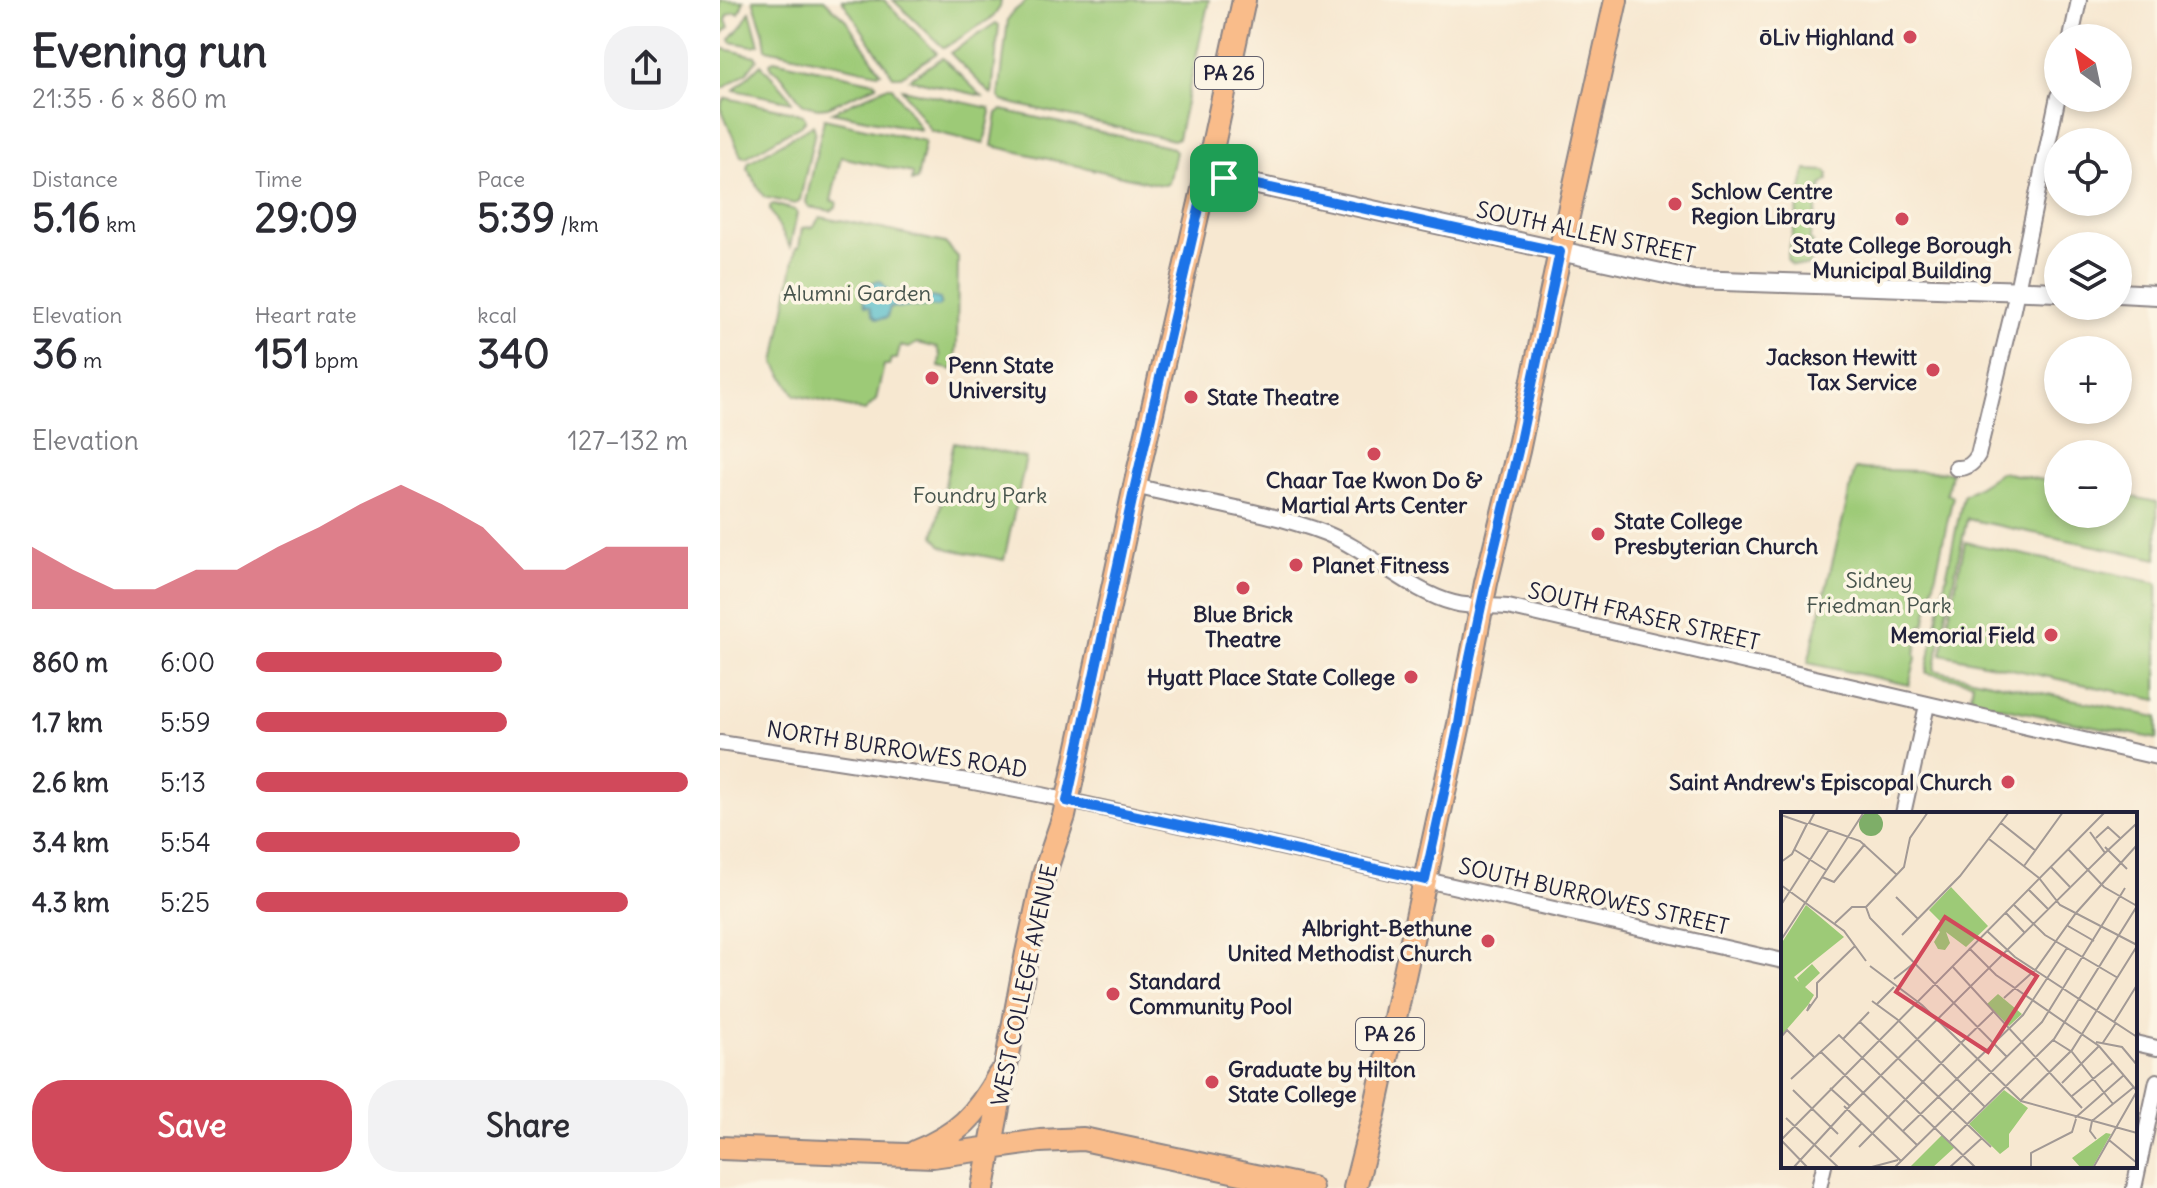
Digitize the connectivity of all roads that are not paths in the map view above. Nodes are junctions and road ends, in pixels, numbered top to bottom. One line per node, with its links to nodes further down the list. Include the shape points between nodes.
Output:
1 (1244, 0): 6 (main road, PA 26)
2 (1616, 0): 7 (main road, PA 26)
3 (2079, 0): 4 (street)
4 (2074, 24)
5 (2055, 112): 8 (street)
6 (1207, 174): 7 (street, SOUTH ALLEN STREET); 13 (main road, WEST COLLEGE AVENUE / PA 26)
7 (1560, 252): 8 (street, SOUTH ALLEN STREET, via 1700,281); 14 (main road, PA 26)
8 (2017, 290): 9 (street, SOUTH ALLEN STREET); 12 (street, via 1978,455 1970,465)
9 (2044, 291)
10 (2132, 294): 11 (street)
11 (2157, 295)
12 (1956, 468)
13 (1135, 486): 14 (street, SOUTH FRASER STREET, via 1323,533 1444,600); 18 (main road, WEST COLLEGE AVENUE / PA 26)
14 (1482, 605): 15 (street, SOUTH FRASER STREET); 20 (main road, PA 26)
15 (1927, 705): 17 (street, SOUTH FRASER STREET); 19 (street)
16 (720, 743): 18 (street, NORTH BURROWES ROAD)
17 (2157, 757)
18 (1067, 801): 20 (street, SOUTH BURROWES STREET); 24 (main road, WEST COLLEGE AVENUE / PA 26, via 1040,891)
19 (1903, 812)
20 (1425, 880): 21 (street, SOUTH BURROWES STREET); 32 (main road, PA 26)
21 (1781, 961)
22 (2137, 1043): 23 (street)
23 (2157, 1048)
24 (1009, 1052): 27 (main road, WEST COLLEGE AVENUE / PA 26); 28 (main road, via 991,1091 965,1124 929,1146)
25 (2157, 1081): 34 (street)
26 (720, 1148): 28 (main road)
27 (980, 1150): 28 (main road); 30 (main road, WEST COLLEGE AVENUE / PA 26); 31 (main road, via 1083,1139)
28 (899, 1156)
29 (1824, 1168): 33 (street)
30 (983, 1188)
31 (1311, 1188)
32 (1355, 1188)
33 (1819, 1188)
34 (2134, 1188)

